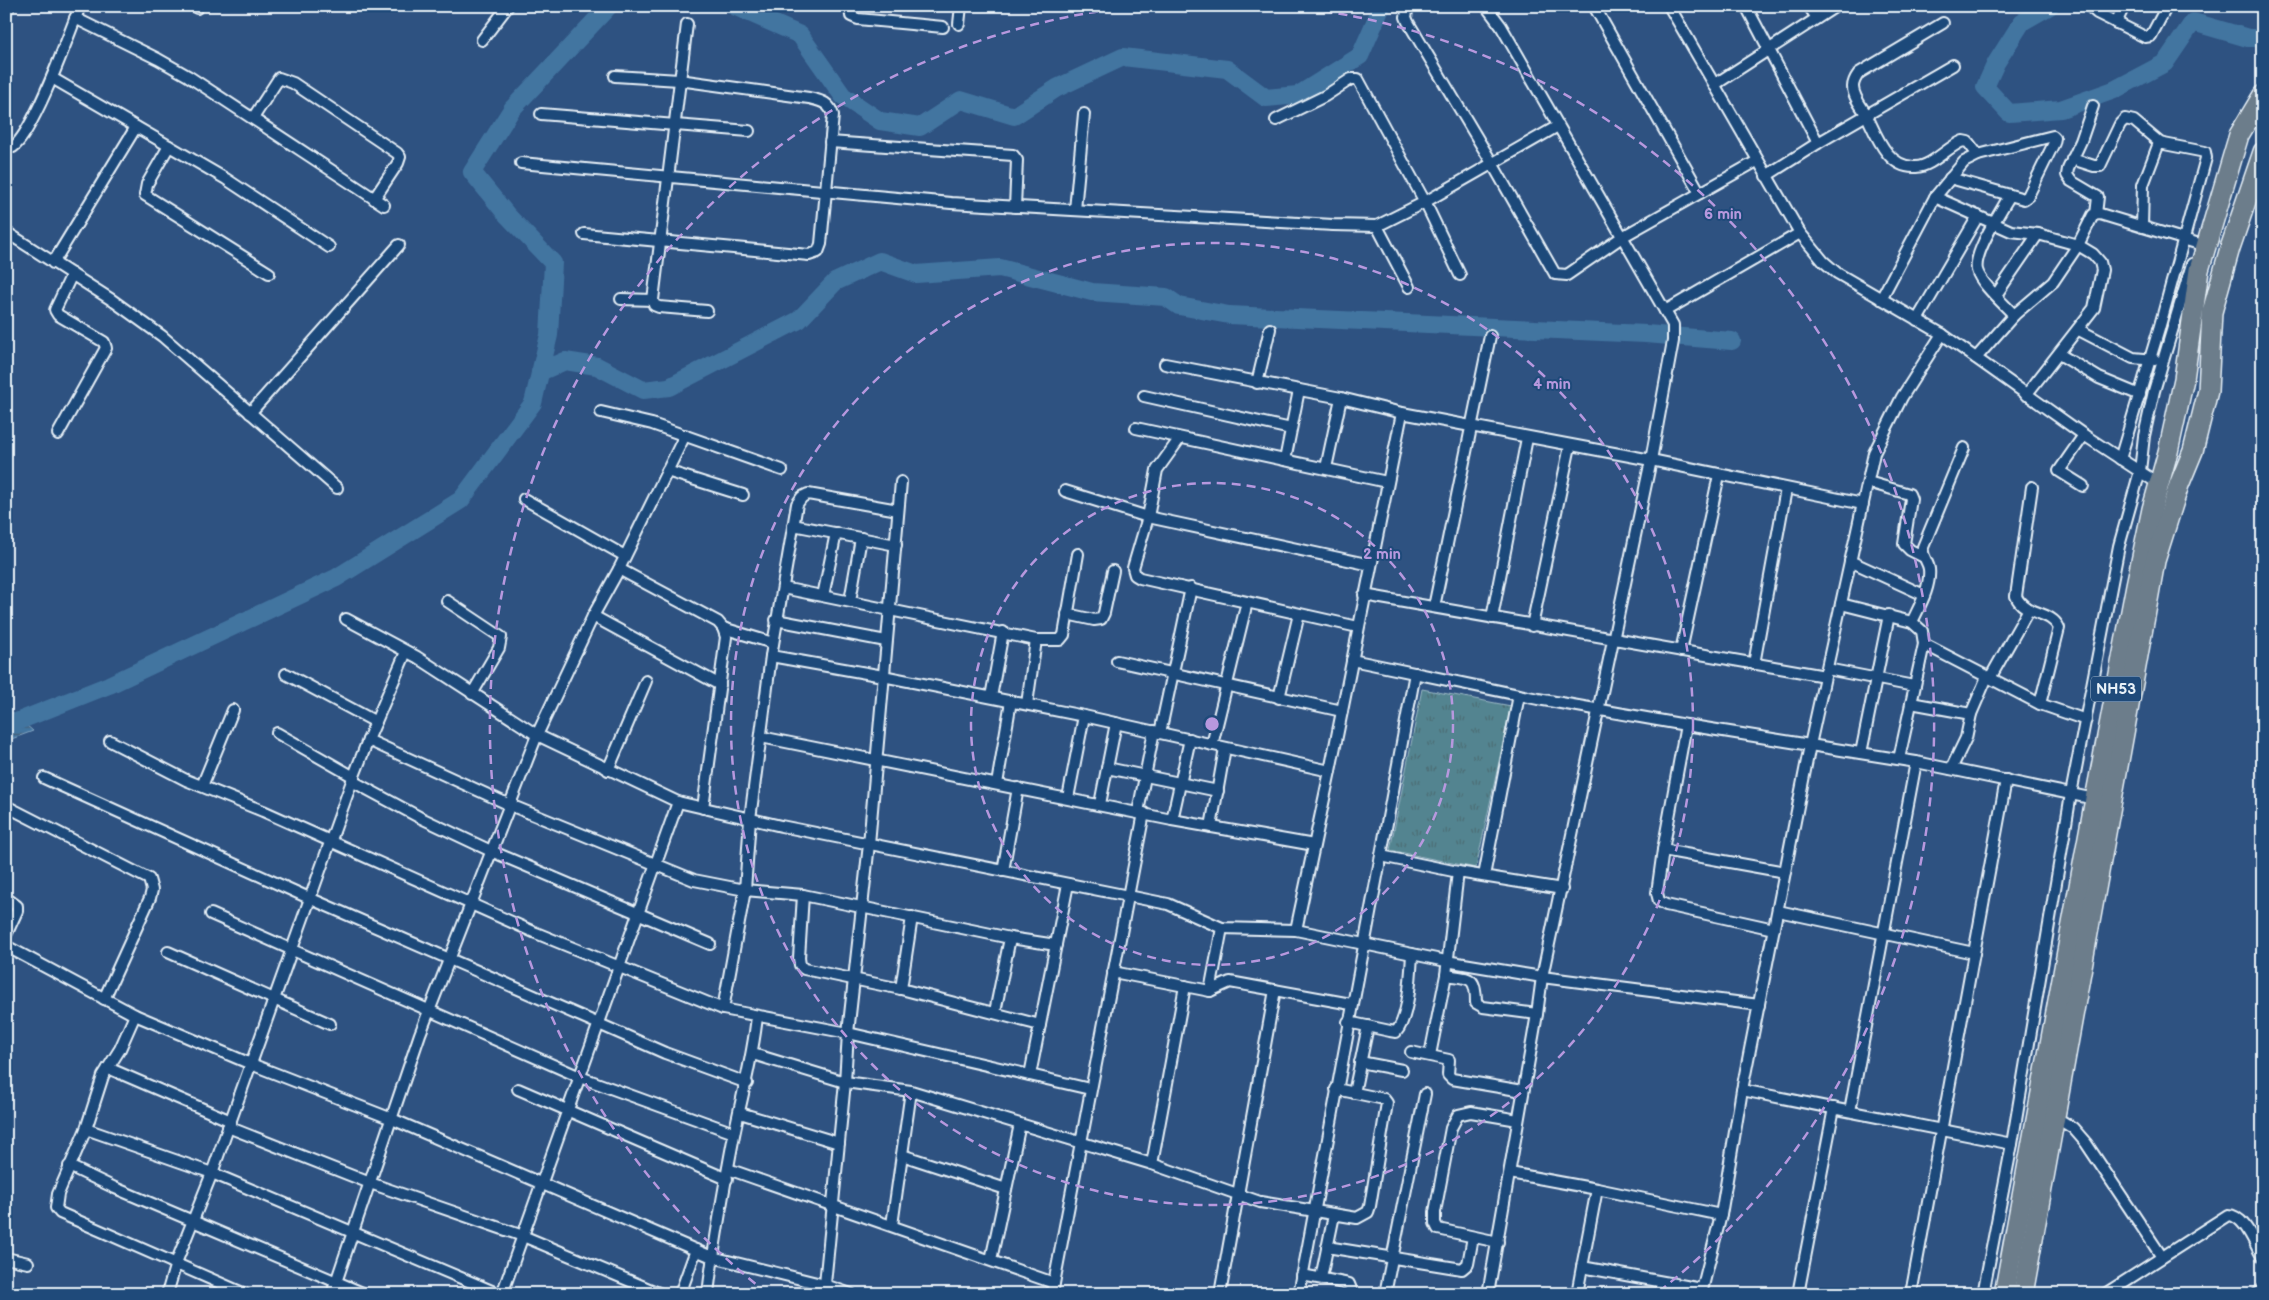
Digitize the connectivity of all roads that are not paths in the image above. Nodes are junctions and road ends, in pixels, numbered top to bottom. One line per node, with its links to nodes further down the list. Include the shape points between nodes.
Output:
1 (9, 6): 16 (street)
2 (80, 6): 17 (street)
3 (508, 6): 24 (street)
4 (850, 6): 23 (street, via 851,16 858,19)
5 (961, 6): 22 (street)
6 (1408, 6): 52 (street, via 1408,22)
7 (1486, 6): 39 (street, via 1501,26)
8 (1594, 6): 57 (street)
9 (1668, 6): 30 (street)
10 (1746, 6): 25 (street)
11 (1809, 6): 18 (street)
12 (1836, 6): 18 (street)
13 (2089, 6): 19 (street)
14 (2124, 6): 19 (street)
15 (2167, 6): 19 (street, via 2154,32 2148,37)
16 (6, 12)
17 (76, 18): 28 (street); 36 (street, via 158,59)
18 (1817, 18): 25 (street)
19 (2116, 22)
20 (1943, 23): 35 (street, via 1855,78 1854,93)
21 (687, 24): 29 (street)
22 (959, 24)
23 (943, 27)
24 (482, 40)
25 (1770, 49): 30 (street); 43 (street)
26 (1953, 65): 35 (street)
27 (615, 76): 29 (street)
28 (52, 78): 40 (street); 45 (street, via 20,142 14,147)
29 (679, 80): 38 (street); 42 (street, via 826,103 833,116)
30 (1714, 85): 50 (street)
31 (2263, 95): 79 (highway, NH53, via 2239,134)
32 (2093, 106): 49 (street)
33 (541, 114): 38 (street)
34 (1084, 114): 64 (street)
35 (1866, 115): 43 (street); 48 (street, via 1879,144 1889,155 1908,166 1924,165 1963,141 1968,142)
36 (253, 118): 60 (street); 60 (street, via 279,78 293,83 397,153 398,163)
37 (1276, 120): 61 (street, via 1351,79 1358,79)
38 (674, 126): 41 (street); 54 (street)
39 (1558, 126): 52 (street); 74 (street)
40 (136, 127): 46 (street); 81 (street)
41 (749, 131)
42 (830, 142): 56 (street); 63 (street, via 1013,155 1017,160)
43 (1818, 142): 53 (street)
44 (2159, 142): 49 (street, via 2134,121 2125,119 2100,166); 69 (street, via 2143,185); 75 (street, via 2201,150 2206,155)
45 (6, 146)
46 (169, 146): 80 (street); 82 (street, via 146,184 145,195)
47 (2263, 152): 345 (highway, NH53, via 2212,312 2208,391 2193,451 2155,561)
48 (1978, 155): 55 (street, via 1964,162); 58 (street, via 2050,136 2055,138 2026,198)
49 (2072, 159): 65 (street, via 2068,178 2098,197)
50 (1757, 161): 53 (street); 57 (street)
51 (521, 163): 54 (street)
52 (1492, 164): 61 (street); 74 (street, via 1555,274 1567,275)
53 (1766, 176): 71 (street)
54 (667, 178): 56 (street); 76 (street)
55 (1950, 178): 58 (street); 59 (street)
56 (826, 192): 63 (street); 76 (street, via 821,244 815,255)
57 (1700, 193): 74 (street)
58 (2010, 195): 67 (street)
59 (1935, 197): 66 (street); 88 (street)
60 (374, 199): 62 (street)
61 (1425, 202): 68 (street); 84 (street)
62 (384, 205)
63 (1014, 207): 64 (street)
64 (1075, 210): 68 (street)
65 (2096, 214): 69 (street); 78 (street)
66 (1978, 216): 67 (street); 93 (street)
67 (1994, 223): 73 (street, via 2011,231); 86 (street, via 1976,264 1982,280)
68 (1377, 226): 85 (street)
69 (2142, 227): 75 (street)
70 (6, 232): 81 (street)
71 (1800, 232): 88 (street, via 1837,273); 91 (street)
72 (584, 234): 76 (street)
73 (2038, 234): 78 (street); 86 (street)
74 (1622, 237): 91 (street)
75 (2183, 239): 79 (street); 101 (street)
76 (660, 242): 89 (street)
77 (399, 245): 110 (street)
78 (2078, 245): 92 (street, via 2047,289); 95 (street, via 2097,257 2102,270 2094,308)
79 (2202, 245): 100 (street); 133 (highway, NH53, via 2184,379)
80 (329, 247)
81 (53, 262): 83 (street)
82 (269, 273)
83 (72, 274): 110 (street, via 162,336); 115 (street, via 55,310 58,315 104,342 106,348)
84 (1460, 275)
85 (1409, 288)
86 (1996, 295): 92 (street)
87 (621, 299): 89 (street)
88 (1881, 299): 93 (street)
89 (653, 300): 90 (street, via 659,307)
90 (707, 311)
91 (1665, 311): 124 (street, via 1673,325 1673,341)
92 (2014, 315): 99 (street)
93 (1917, 320): 96 (street)
94 (1270, 329): 103 (street)
95 (2078, 330): 98 (street); 101 (street, via 2126,355)
96 (1942, 334): 99 (street); 132 (street, via 1902,397 1874,453)
97 (1490, 336): 112 (street)
98 (2060, 354): 105 (street); 106 (street, via 2092,374)
99 (1976, 358): 105 (street)
100 (2165, 360): 101 (street); 128 (street, via 2152,400)
101 (2150, 361): 106 (street)
102 (1165, 364): 103 (street)
103 (1258, 383): 104 (street)
104 (1299, 390): 108 (street); 114 (street)
105 (2026, 395): 117 (street)
106 (2140, 395): 122 (street)
107 (1144, 396): 114 (street)
108 (1341, 398): 111 (street); 125 (street)
109 (601, 412): 116 (street)
110 (250, 413): 136 (street)
111 (1402, 413): 112 (street); 131 (street)
112 (1471, 426): 119 (street); 164 (street)
113 (1136, 428): 118 (street)
114 (1291, 428): 123 (street)
115 (58, 434)
116 (685, 435): 126 (street); 127 (street)
117 (2084, 435): 122 (street); 134 (street, via 2060,471)
118 (1180, 438): 123 (street); 143 (street, via 1157,470)
119 (1527, 438): 120 (street); 171 (street)
120 (1570, 446): 124 (street); 176 (street)
121 (1964, 448): 150 (street, via 1923,547)
122 (2120, 459): 128 (street)
123 (1285, 460): 125 (street)
124 (1651, 460): 129 (street); 179 (street)
125 (1326, 468): 131 (street)
126 (782, 470)
127 (667, 471): 139 (street); 149 (street)
128 (2140, 471): 133 (street); 214 (street, via 2119,546)
129 (1719, 475): 137 (street); 184 (street)
130 (901, 482): 142 (street)
131 (1387, 482): 152 (street)
132 (1868, 482): 141 (street); 150 (street, via 1909,494 1904,544)
133 (2159, 484): 247 (highway, NH53)
134 (2083, 486)
135 (2032, 487): 166 (street, via 2015,589 2017,600)
136 (337, 488)
137 (1786, 489): 141 (street); 189 (street)
138 (1065, 492): 143 (street)
139 (743, 495)
140 (524, 499): 149 (street)
141 (1863, 504): 151 (street)
142 (898, 510): 144 (street, via 808,494 797,504); 147 (street)
143 (1148, 517): 152 (street); 156 (street, via 1135,574 1140,578)
144 (794, 525): 145 (street); 155 (street)
145 (836, 533): 146 (street); 159 (street)
146 (861, 538): 147 (street); 161 (street)
147 (896, 545): 165 (street)
148 (1078, 554): 167 (street)
149 (625, 556): 153 (street)
150 (1924, 557): 158 (street, via 1929,573)
151 (1850, 561): 158 (street); 163 (street)
152 (1371, 565): 157 (street)
153 (620, 568): 170 (street); 177 (street, via 718,622)
154 (1113, 571): 167 (street, via 1101,618 1094,620)
155 (783, 588): 159 (street); 173 (street)
156 (1191, 588): 162 (street); 193 (street)
157 (1364, 595): 164 (street); 175 (street)
158 (1924, 595): 174 (street)
159 (823, 596): 161 (street)
160 (447, 601): 201 (street, via 501,637 499,648)
161 (850, 601): 165 (street)
162 (1247, 602): 168 (street); 199 (street)
163 (1841, 604): 169 (street); 190 (street)
164 (1434, 607): 171 (street)
165 (890, 608): 178 (street); 181 (street)
166 (2029, 609): 196 (street); 208 (street, via 2055,621 2058,628)
167 (1068, 614): 180 (street, via 1060,640)
168 (1299, 614): 175 (street); 204 (street)
169 (1889, 615): 174 (street); 195 (street)
170 (593, 616): 198 (street); 220 (street)
171 (1492, 618): 176 (street)
172 (346, 619): 185 (street)
173 (776, 620): 181 (street); 182 (street)
174 (1912, 622): 183 (street, via 1922,631)
175 (1358, 626): 187 (street)
176 (1532, 626): 179 (street)
177 (723, 628): 182 (street); 198 (street, via 726,637)
178 (1003, 632): 180 (street); 203 (street)
179 (1612, 639): 184 (street); 210 (street)
180 (1036, 640): 207 (street)
181 (886, 641): 194 (street)
182 (773, 643): 186 (street)
183 (1924, 644): 196 (street); 200 (street)
184 (1681, 651): 189 (street)
185 (406, 652): 201 (street, via 417,656); 215 (street)
186 (771, 656): 194 (street); 221 (street)
187 (1352, 660): 191 (street); 211 (street)
188 (1118, 661): 193 (street)
189 (1754, 664): 190 (street)
190 (1826, 672): 195 (street); 226 (street)
191 (1415, 673): 202 (street); 262 (street)
192 (286, 674): 215 (street)
193 (1173, 674): 199 (street); 219 (street)
194 (883, 676): 203 (street); 230 (street)
195 (1877, 678): 200 (street); 228 (street)
196 (1988, 678): 208 (street); 212 (street)
197 (646, 681): 234 (street)
198 (720, 685): 252 (street)
199 (1225, 686): 204 (street); 225 (street)
200 (1914, 686): 206 (street)
201 (472, 694): 220 (street)
202 (1519, 695): 210 (street); 267 (street)
203 (991, 698): 205 (street)
204 (1279, 698): 211 (street)
205 (1011, 701): 207 (street); 241 (street)
206 (1911, 703): 212 (street); 229 (street)
207 (1027, 704): 213 (street)
208 (2040, 704): 214 (street)
209 (233, 710): 242 (street)
210 (1599, 710): 217 (street); 269 (street)
211 (1342, 712): 235 (street)
212 (1971, 714): 233 (street, via 1966,738)
213 (1084, 716): 216 (street); 246 (street)
214 (2086, 720): 245 (street)
215 (376, 722): 223 (street)
216 (1116, 723): 219 (street); 232 (street)
217 (1686, 725): 226 (street); 260 (street)
218 (277, 732): 238 (street)
219 (1157, 732): 222 (street); 236 (street)
220 (537, 735): 234 (street); 250 (street)
221 (761, 737): 230 (street); 254 (street)
222 (1190, 739): 225 (street); 240 (street)
223 (368, 740): 238 (street); 250 (street)
224 (110, 742): 242 (street)
225 (1212, 745): 227 (street)
226 (1810, 745): 228 (street); 266 (street)
227 (1225, 748): 235 (street); 244 (street)
228 (1861, 753): 229 (street)
229 (1899, 759): 231 (street)
230 (877, 760): 241 (street); 258 (street)
231 (1916, 762): 233 (street); 284 (street)
232 (1107, 768): 236 (street); 249 (street)
233 (1951, 769): 239 (street)
234 (608, 770): 248 (street)
235 (1330, 771): 259 (street)
236 (1145, 775): 240 (street); 253 (street)
237 (44, 778): 274 (street)
238 (353, 779): 257 (street); 261 (street, via 419,817)
239 (2006, 780): 245 (street); 293 (street)
240 (1180, 783): 244 (street); 255 (street)
241 (996, 784): 243 (street)
242 (202, 786): 257 (street)
243 (1018, 788): 246 (street); 264 (street)
244 (1218, 791): 256 (street)
245 (2071, 794): 247 (street); 355 (street)
246 (1068, 798): 249 (street)
247 (2095, 799): 414 (highway, NH53)
248 (678, 802): 252 (street); 263 (street)
249 (1100, 804): 253 (street)
250 (510, 805): 261 (street); 263 (street)
251 (6, 806): 306 (street, via 149,879 150,898)
252 (703, 808): 254 (street)
253 (1141, 813): 255 (street); 272 (street)
254 (750, 819): 258 (street); 270 (street)
255 (1172, 820): 256 (street)
256 (1211, 827): 259 (street)
257 (330, 842): 274 (street); 275 (street)
258 (869, 844): 264 (street); 276 (street)
259 (1314, 845): 283 (street)
260 (1663, 850): 266 (street); 282 (street, via 1656,893 1659,901)
261 (491, 851): 275 (street); 278 (street)
262 (1381, 856): 265 (street); 287 (street)
263 (655, 865): 270 (street, via 694,880); 278 (street)
264 (1003, 871): 268 (street)
265 (1458, 872): 267 (street); 296 (street)
266 (1785, 872): 277 (street)
267 (1484, 876): 269 (street)
268 (1068, 884): 272 (street); 289 (street)
269 (1562, 889): 300 (street)
270 (745, 890): 271 (street); 310 (street)
271 (803, 895): 276 (street); 301 (street, via 800,965 811,972)
272 (1128, 896): 281 (street, via 1168,904); 298 (street)
273 (6, 898): 285 (street, via 17,906)
274 (310, 898): 291 (street); 295 (street)
275 (472, 903): 295 (street); 297 (street)
276 (863, 907): 280 (street); 301 (street)
277 (1778, 911): 282 (street); 284 (street)
278 (639, 913): 288 (street); 297 (street)
279 (211, 914): 291 (street)
280 (912, 917): 286 (street); 303 (street)
281 (1222, 928): 283 (street); 305 (street)
282 (1774, 929): 309 (street)
283 (1296, 930): 287 (street)
284 (1882, 933): 293 (street); 342 (street)
285 (6, 935)
286 (1010, 938): 289 (street); 312 (street)
287 (1363, 943): 294 (street); 308 (street)
288 (710, 944)
289 (1056, 945): 319 (street)
290 (6, 946): 306 (street)
291 (291, 949): 307 (street); 311 (street)
292 (168, 952): 307 (street)
293 (1974, 953): 351 (street)
294 (1412, 954): 296 (street); 320 (street, via 1399,1028 1396,1032)
295 (451, 960): 311 (street); 318 (street)
296 (1446, 961): 299 (street); 300 (street)
297 (619, 966): 310 (street); 318 (street)
298 (1113, 972): 302 (street); 334 (street)
299 (1446, 975): 313 (street, via 1474,982 1479,1006); 324 (street)
300 (1542, 977): 309 (street); 313 (street)
301 (855, 981): 303 (street); 321 (street)
302 (1185, 986): 305 (street); 357 (street)
303 (900, 990): 312 (street)
304 (1275, 990): 305 (street, via 1230,982); 308 (street); 366 (street)
305 (1210, 991)
306 (104, 999): 314 (street)
307 (273, 1000): 317 (street); 326 (street)
308 (1351, 1004): 316 (street)
309 (1759, 1005): 336 (street)
310 (723, 1009): 315 (street)
311 (431, 1012): 330 (street); 346 (street, via 420,1034)
312 (996, 1012): 319 (street)
313 (1538, 1014): 338 (street)
314 (135, 1015): 326 (street); 327 (street)
315 (758, 1016): 321 (street); 323 (street)
316 (1348, 1022): 320 (street); 335 (street)
317 (330, 1024)
318 (598, 1024): 330 (street); 332 (street)
319 (1040, 1025): 329 (street)
320 (1368, 1026): 325 (street)
321 (848, 1033): 329 (street); 331 (street)
322 (1411, 1052): 324 (street)
323 (753, 1054): 331 (street); 332 (street)
324 (1430, 1055): 338 (street, via 1449,1060 1448,1075 1452,1079)
325 (1360, 1062): 328 (street); 339 (street)
326 (251, 1064): 346 (street); 348 (street)
327 (108, 1068): 348 (street); 350 (street)
328 (1402, 1070)
329 (1030, 1075): 334 (street)
330 (580, 1077): 343 (street); 352 (street)
331 (845, 1082): 337 (street); 353 (street)
332 (747, 1083): 344 (street)
333 (518, 1089): 343 (street)
334 (1090, 1089): 354 (street)
335 (1336, 1089): 339 (street); 368 (street)
336 (1742, 1090): 341 (street); 370 (street)
337 (911, 1091): 349 (street); 356 (street)
338 (1524, 1091): 347 (street)
339 (1354, 1092): 369 (street, via 1384,1099 1387,1108 1368,1212 1357,1218)
340 (1425, 1094): 382 (street)
341 (1834, 1108): 342 (street); 411 (street)
342 (1850, 1111): 351 (street)
343 (567, 1112): 361 (street); 362 (street)
344 (740, 1113): 352 (street); 353 (street)
345 (2055, 1117): 380 (street, via 2073,1128 2086,1143); 415 (highway, NH53)
346 (392, 1119): 362 (street); 363 (street)
347 (1518, 1120): 360 (street); 375 (street, via 1471,1112 1458,1115 1454,1121 1435,1223 1438,1229)
348 (229, 1124): 359 (street); 363 (street)
349 (1020, 1124): 354 (street); 364 (street)
350 (86, 1129): 358 (street); 359 (street)
351 (1942, 1130): 355 (street); 412 (street)
352 (734, 1133): 361 (street)
353 (839, 1143): 367 (street)
354 (1081, 1144): 357 (street); 391 (street)
355 (2012, 1144): 413 (street)
356 (902, 1155): 364 (street); 372 (street)
357 (1152, 1164): 366 (street)
358 (68, 1166): 371 (street); 386 (street, via 56,1202 60,1213)
359 (212, 1173): 371 (street); 373 (street)
360 (1510, 1173): 365 (street); 376 (street)
361 (727, 1174): 367 (street); 379 (street)
362 (542, 1182): 374 (street); 378 (street)
363 (370, 1183): 373 (street); 374 (street)
364 (1006, 1189): 384 (street)
365 (1597, 1189): 370 (street); 387 (street)
366 (1238, 1194): 368 (street); 405 (street)
367 (833, 1204): 372 (street); 392 (street)
368 (1314, 1212): 369 (street); 388 (street)
369 (1334, 1215): 377 (street)
370 (1721, 1215): 394 (street)
371 (192, 1221): 386 (street); 390 (street)
372 (892, 1224): 384 (street)
373 (354, 1232): 390 (street); 399 (street)
374 (523, 1236): 399 (street); 400 (street)
375 (1473, 1237): 376 (street); 382 (street, via 1468,1264 1462,1269)
376 (1498, 1242): 409 (street)
377 (1327, 1247): 382 (street); 389 (street)
378 (696, 1250): 379 (street); 401 (street)
379 (712, 1257): 392 (street); 402 (street)
380 (2162, 1257): 383 (street, via 2228,1214 2242,1222); 416 (street)
381 (6, 1258): 385 (street)
382 (1392, 1258): 408 (street)
383 (2263, 1258)
384 (991, 1260): 391 (street)
385 (28, 1263)
386 (176, 1264): 395 (street); 396 (street)
387 (1582, 1267): 394 (street); 410 (street)
388 (1302, 1275): 389 (street); 406 (street)
389 (1321, 1278): 407 (street, via 1349,1284)
390 (337, 1281): 397 (street); 398 (street)
391 (1054, 1283): 404 (street)
392 (825, 1289): 403 (street)
393 (2263, 1289): 417 (street)
394 (1702, 1291)
395 (167, 1294)
396 (245, 1294)
397 (332, 1294)
398 (364, 1294)
399 (501, 1294)
400 (661, 1294)
401 (680, 1294)
402 (708, 1294)
403 (851, 1294)
404 (1052, 1294)
405 (1220, 1294)
406 (1299, 1294)
407 (1353, 1294)
408 (1385, 1294)
409 (1488, 1294)
410 (1576, 1294)
411 (1798, 1294)
412 (1911, 1294)
413 (1983, 1294)
414 (2004, 1294)
415 (2023, 1294)
416 (2105, 1294)
417 (2256, 1294)

